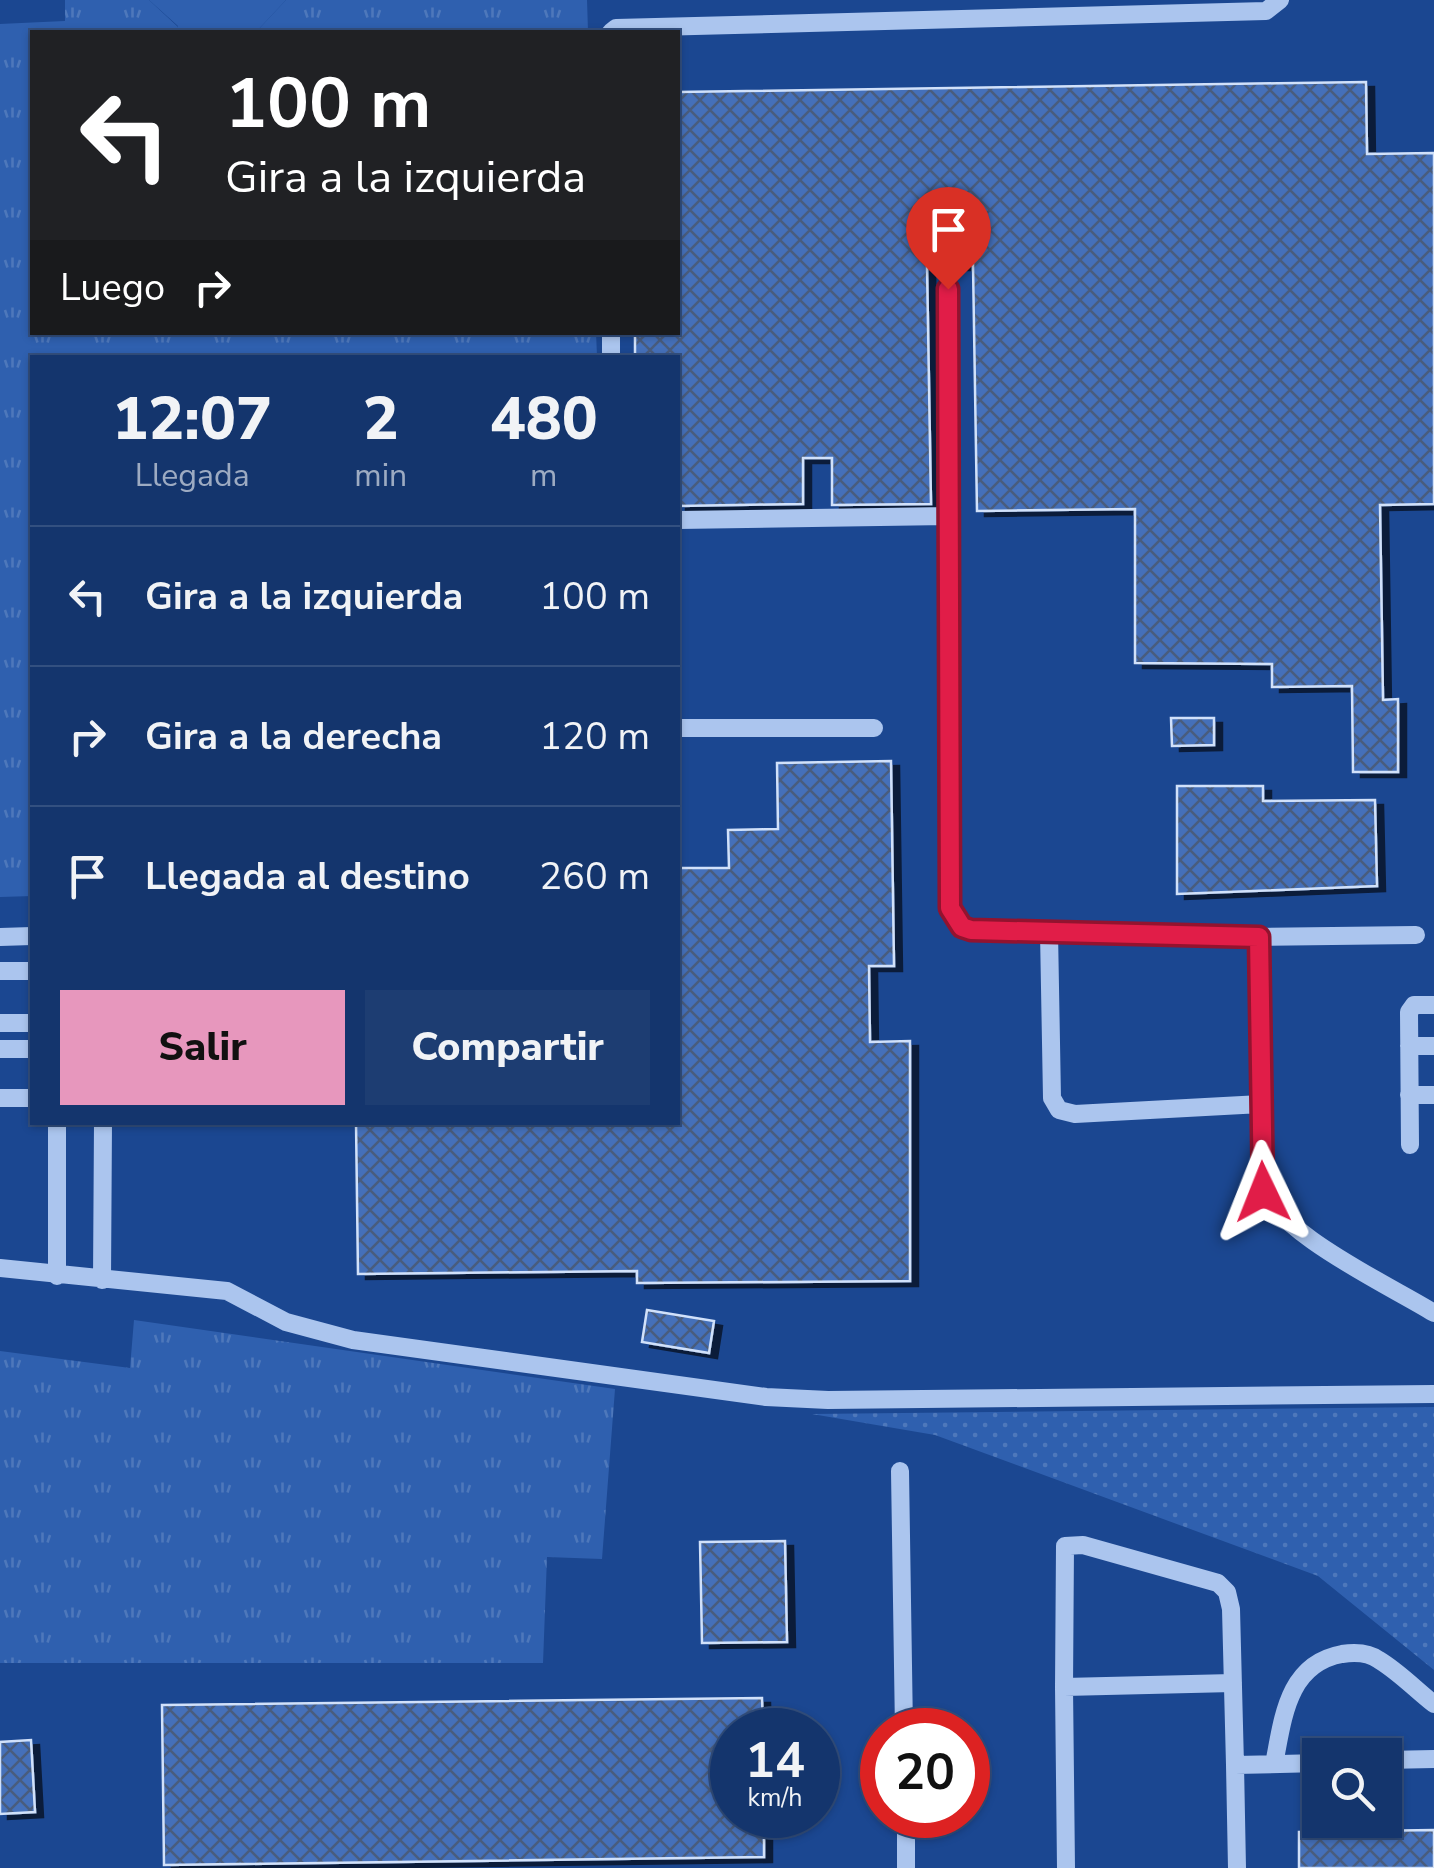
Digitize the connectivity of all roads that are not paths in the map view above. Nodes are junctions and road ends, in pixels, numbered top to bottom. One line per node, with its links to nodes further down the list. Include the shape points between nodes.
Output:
1 (1280, 0): 2 (street, via 1266,11)
2 (614, 30)
3 (948, 289): 4 (street)
4 (948, 516): 5 (street); 8 (street, via 950,908 971,930)
5 (680, 520)
6 (680, 728): 7 (street)
7 (874, 728)
8 (1049, 932): 12 (street); 26 (street, via 1052,1098 1060,1110)
9 (1416, 935): 12 (street)
10 (30, 936): 11 (street)
11 (0, 937)
12 (1259, 937): 26 (street)
13 (0, 971): 14 (street)
14 (30, 971)
15 (1434, 1005): 18 (street, via 1411,1006)
16 (0, 1023): 17 (street)
17 (30, 1023)
18 (1409, 1046): 19 (street); 22 (street)
19 (1434, 1046)
20 (30, 1048): 21 (street)
21 (0, 1049)
22 (1410, 1095): 23 (street); 29 (street)
23 (1434, 1095)
24 (0, 1098): 25 (street)
25 (30, 1098)
26 (1261, 1104): 33 (street, via 1261,1181 1270,1206)
27 (58, 1125): 31 (street)
28 (104, 1125): 32 (street)
29 (1410, 1145)
30 (0, 1268): 31 (street)
31 (57, 1276): 32 (street)
32 (102, 1280): 34 (street, via 227,1291 286,1322 353,1340 766,1397)
33 (1434, 1313)
34 (1434, 1394)
35 (900, 1470): 39 (street)
36 (1233, 1683): 37 (street); 37 (street, via 1231,1609 1218,1583 1068,1544 1062,1551); 44 (street)
37 (1064, 1687): 47 (street)
38 (1434, 1704): 43 (street, via 1378,1658 1358,1652 1323,1659 1289,1694)
39 (904, 1708)
40 (1434, 1758): 41 (street)
41 (1402, 1759)
42 (1302, 1763): 43 (street)
43 (1274, 1764): 44 (street)
44 (1235, 1765): 48 (street)
45 (906, 1838): 46 (street)
46 (906, 1868)
47 (1066, 1868)
48 (1237, 1868)

